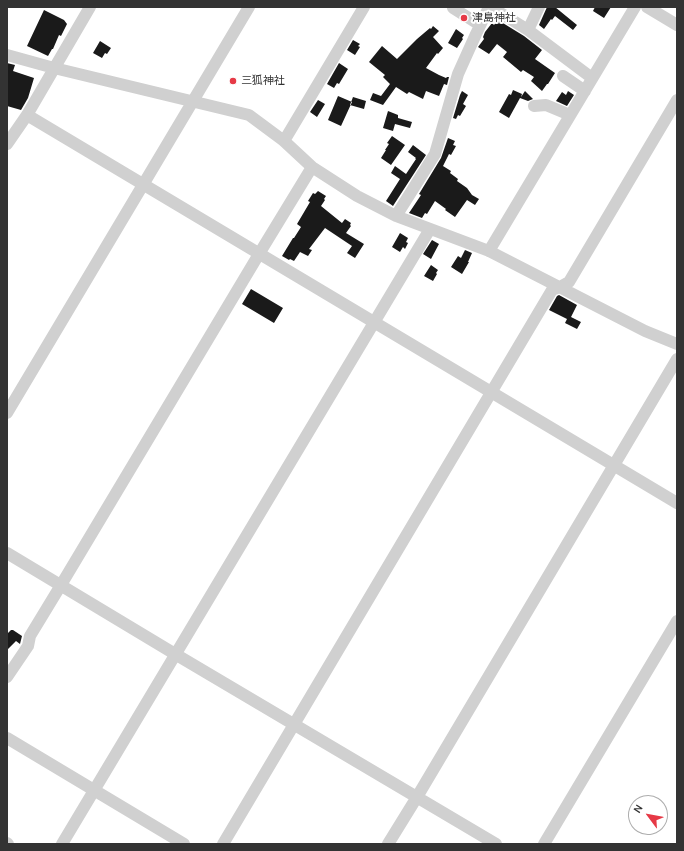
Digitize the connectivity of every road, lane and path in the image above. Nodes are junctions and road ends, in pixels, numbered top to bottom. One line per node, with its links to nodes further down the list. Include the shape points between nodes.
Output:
1 (90, 7): 13 (street)
2 (249, 7): 18 (street)
3 (364, 7): 22 (street)
4 (490, 7): 9 (street); 11 (street)
5 (538, 7): 11 (street)
6 (635, 7): 15 (street)
7 (647, 7): 10 (street)
8 (454, 8): 9 (street)
9 (480, 25): 26 (street, via 458,74 435,154)
10 (677, 25)
11 (528, 30): 15 (street)
12 (7, 55): 13 (street)
13 (54, 68): 18 (street); 20 (street)
14 (563, 76): 16 (street)
15 (592, 78): 16 (street)
16 (585, 91): 21 (street)
17 (677, 100): 30 (street, via 569,282)
18 (192, 101): 22 (street, via 249,115); 25 (street)
19 (534, 106): 21 (street, via 546,105)
20 (27, 115): 23 (street); 25 (street)
21 (570, 115): 28 (street)
22 (284, 141): 24 (street)
23 (7, 144)
24 (312, 168): 26 (street); 29 (street)
25 (143, 184): 29 (street); 35 (street)
26 (396, 216): 27 (street)
27 (430, 229): 28 (street); 31 (street)
28 (489, 251): 30 (street)
29 (259, 254): 31 (street); 39 (street)
30 (560, 287): 32 (street); 34 (street, via 552,290)
31 (374, 322): 34 (street); 41 (street)
32 (677, 344)
33 (677, 359): 36 (street)
34 (491, 393): 36 (street); 43 (street)
35 (7, 413)
36 (614, 465): 37 (street); 46 (street)
37 (677, 503)
38 (7, 553): 39 (street)
39 (61, 584): 41 (street); 42 (street, via 30,636 28,646)
40 (677, 621): 52 (street)
41 (175, 654): 43 (street); 45 (street)
42 (7, 677)
43 (294, 724): 46 (street); 49 (street)
44 (7, 738): 45 (street)
45 (94, 790): 47 (street); 48 (street)
46 (417, 797): 50 (street); 51 (street)
47 (62, 844)
48 (184, 844)
49 (223, 844)
50 (388, 844)
51 (496, 844)
52 (544, 844)

